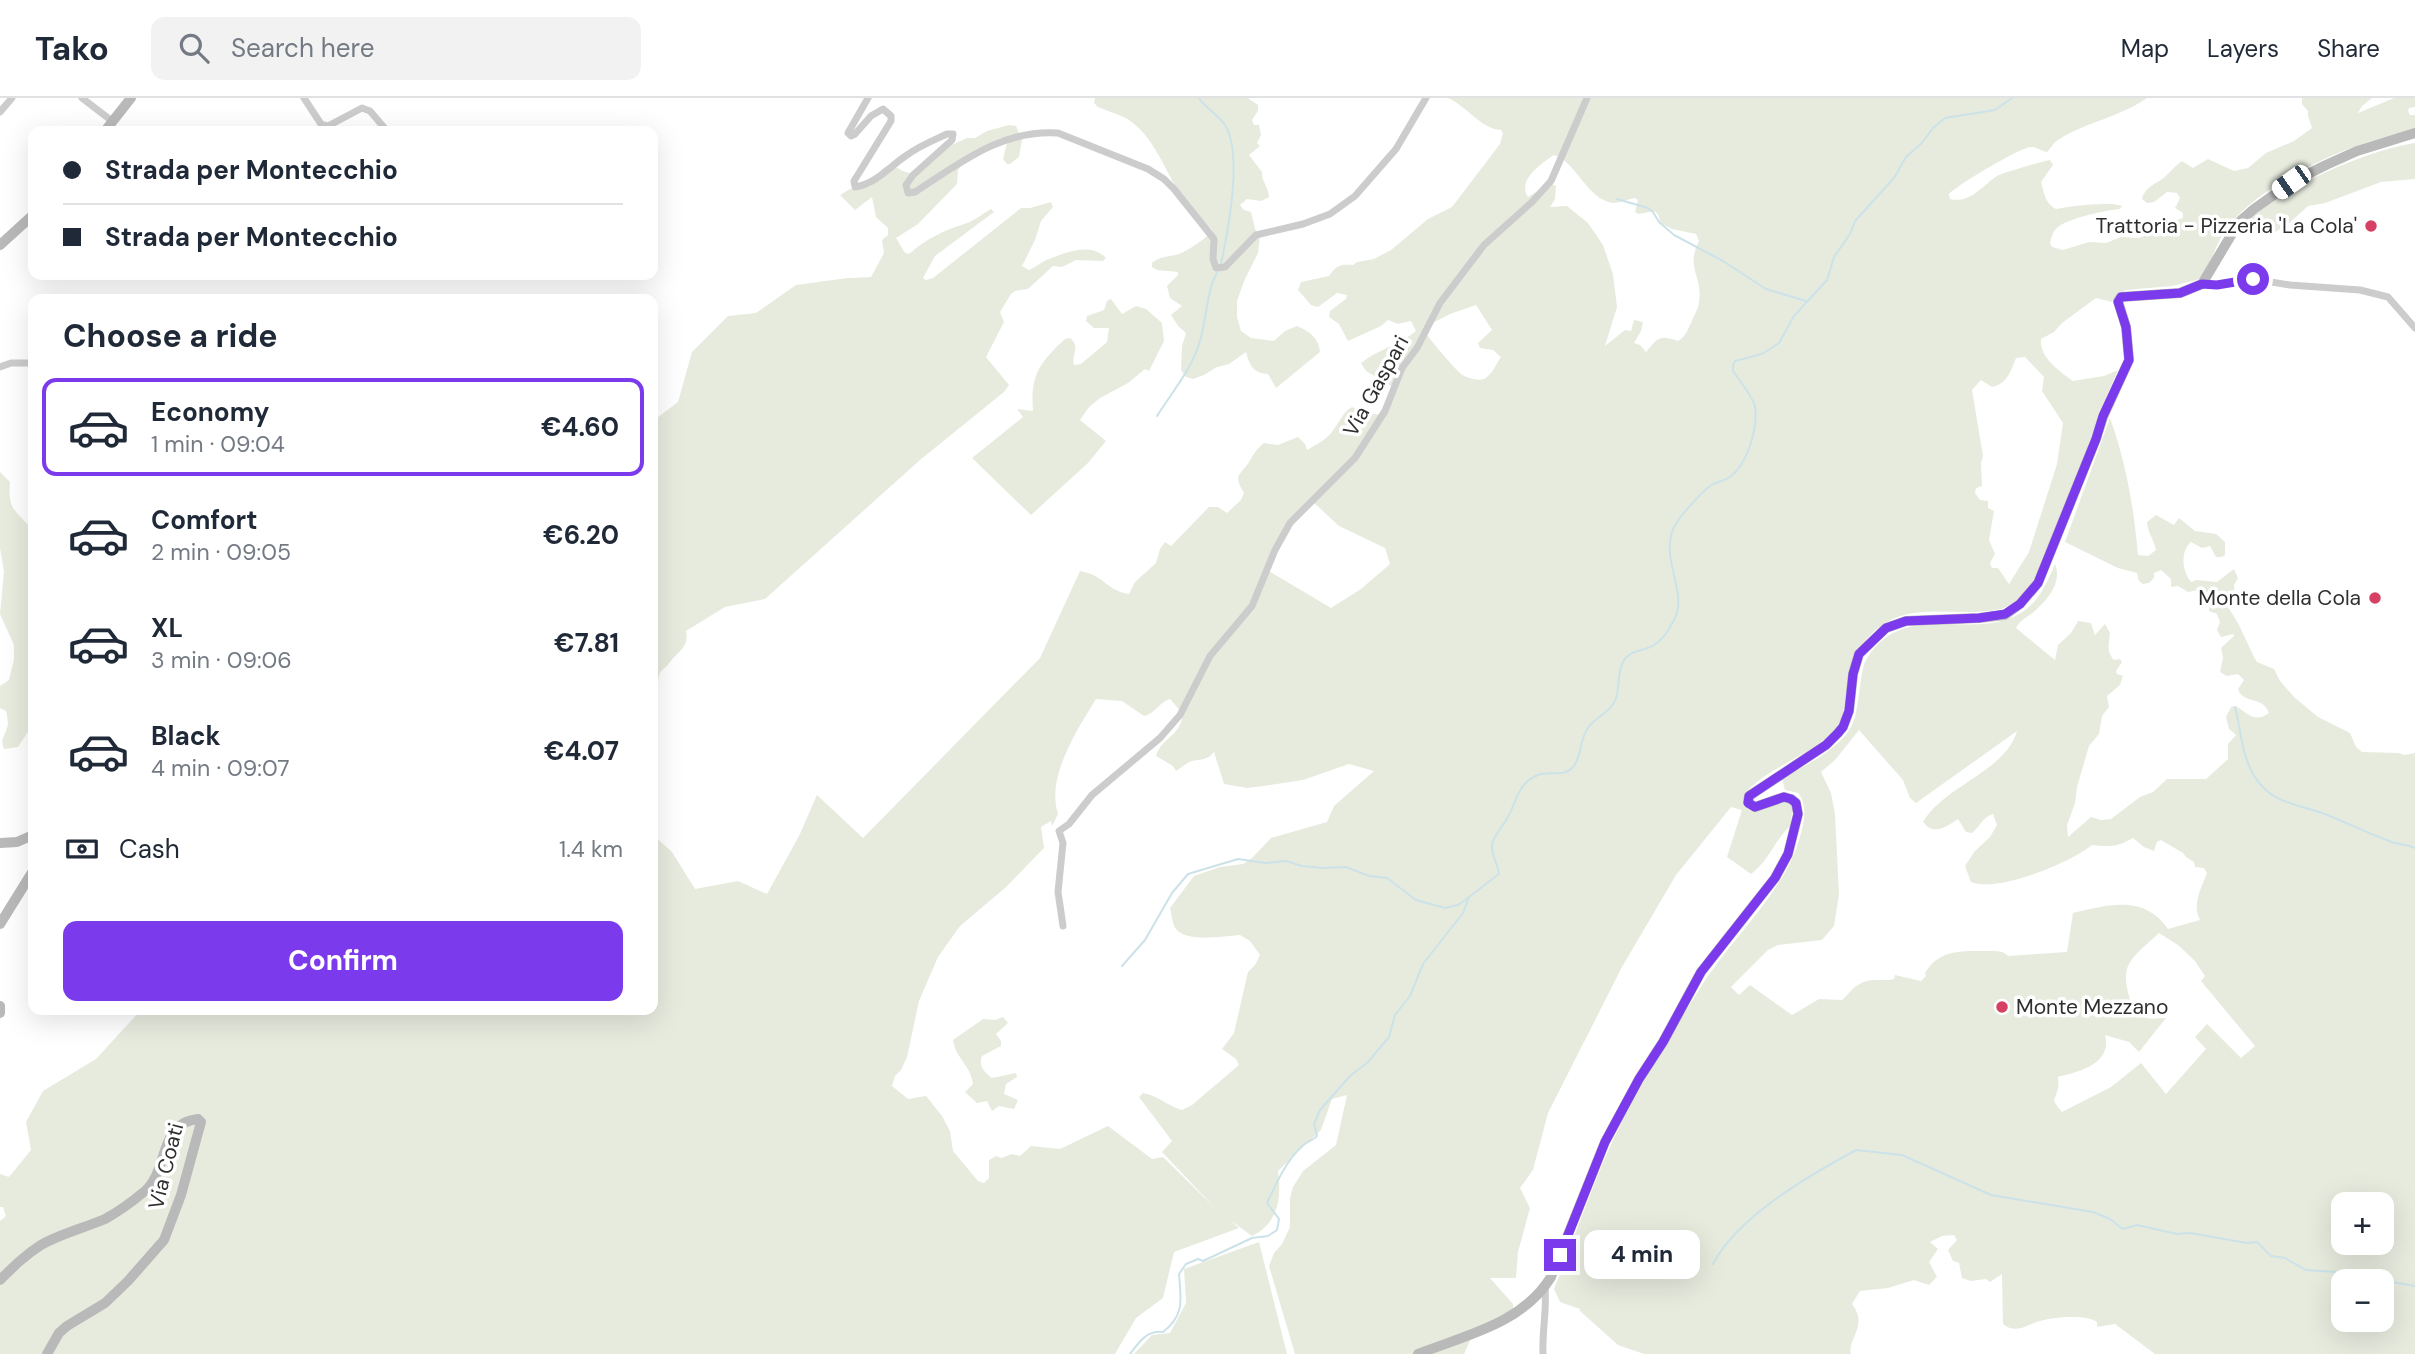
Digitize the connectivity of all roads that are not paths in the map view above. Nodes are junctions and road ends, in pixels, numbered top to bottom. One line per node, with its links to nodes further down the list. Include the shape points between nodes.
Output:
1 (12, 98): 8 (street)
2 (82, 98): 9 (street)
3 (131, 98): 9 (street)
4 (304, 98): 12 (street, via 321,124)
5 (868, 98): 6 (street, via 848,133 851,136 883,109 891,121 861,167 855,187 947,134 953,134 952,139 913,175 906,185 908,193 992,144 1020,135 1058,133 1164,179 1214,239 1216,268 1225,267 1256,235 1330,214 1355,196 1396,149)
6 (1426, 98)
7 (1587, 98): 25 (street, Via Gaspari, via 1551,181 1484,245 1440,303 1402,369 1385,411 1355,458 1290,523 1252,606 1210,656 1180,715 1059,831)
8 (0, 112)
9 (112, 121): 10 (street)
10 (108, 126)
11 (328, 126): 13 (street, via 362,108)
12 (328, 126)
13 (383, 126)
14 (2415, 133): 17 (street, via 2357,151 2291,182 2239,222)
15 (28, 220): 16 (street)
16 (0, 245)
17 (2202, 284): 18 (street, via 2253,279 2360,290 2388,297); 29 (street, via 2180,293 2127,295 2118,302 2129,360 2038,583 2020,604 2005,614 1906,621 1886,628 1859,654 1843,727 1826,745 1749,796 1748,803 1755,807 1784,797 1796,803 1798,814 1788,854 1775,878 1701,972 1639,1079 1605,1142)
18 (2415, 328)
19 (28, 363): 20 (street)
20 (0, 367)
21 (28, 837): 22 (street)
22 (0, 844)
23 (28, 879): 24 (street)
24 (0, 924)
25 (1063, 926)
26 (0, 1006): 27 (street)
27 (0, 1013)
28 (0, 1280): 30 (street, Via Coati, via 43,1244 108,1217 146,1190 155,1180 173,1130 190,1119 201,1122 164,1240 105,1303 59,1333)
29 (1545, 1287): 31 (street, via 1508,1320); 32 (street)
30 (47, 1354)
31 (1418, 1354)
32 (1543, 1354)

